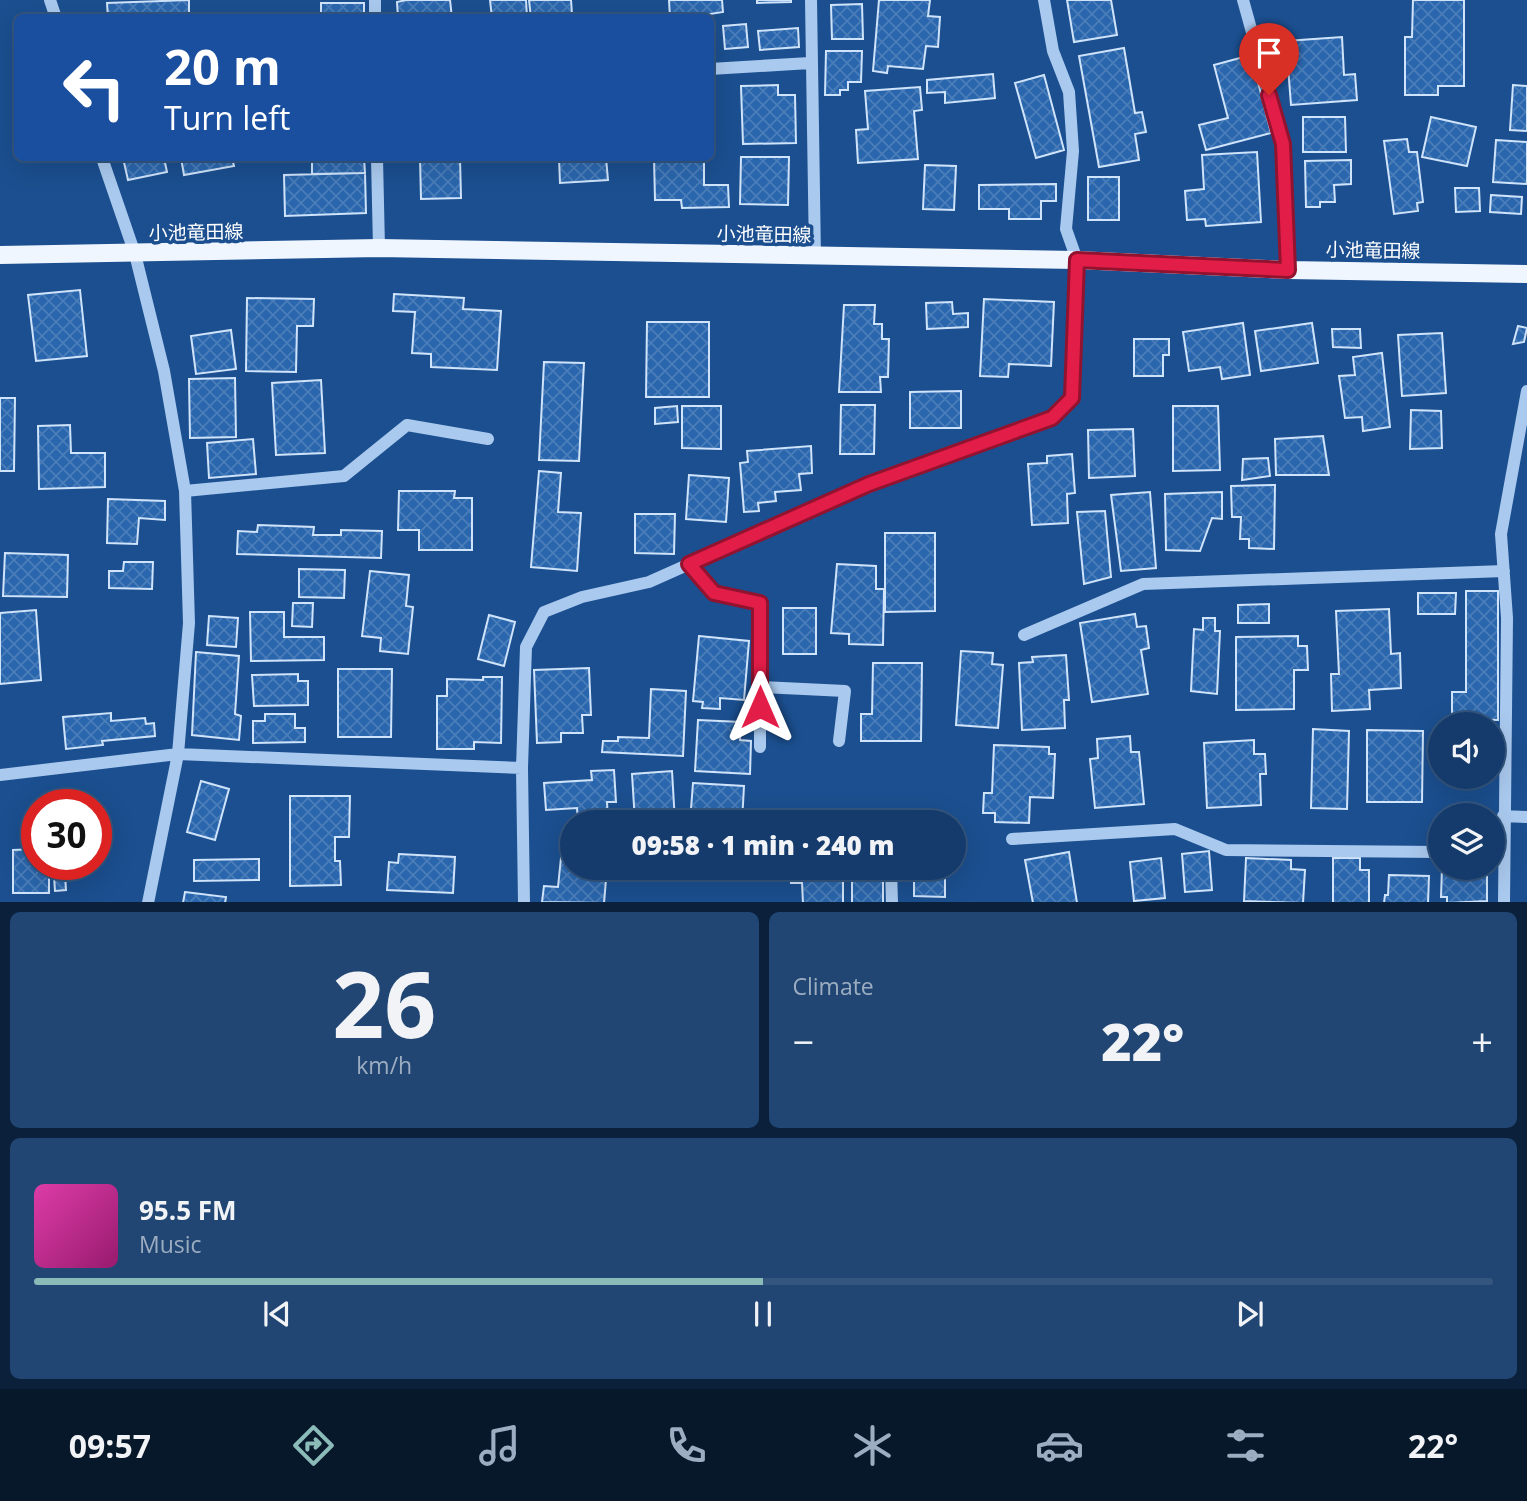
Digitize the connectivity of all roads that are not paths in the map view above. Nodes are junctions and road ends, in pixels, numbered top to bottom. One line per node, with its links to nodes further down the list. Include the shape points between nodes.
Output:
1 (811, 0): 4 (street)
2 (1044, 0): 12 (street, via 1054,51 1069,92 1073,151 1066,229)
3 (1243, 0): 13 (street, via 1283,144)
4 (810, 64): 5 (street); 11 (street)
5 (714, 69)
6 (104, 161): 9 (street)
7 (377, 161): 8 (street)
8 (379, 248): 9 (main road, 小池竜田線); 11 (main road, 小池竜田線)
9 (135, 254): 10 (main road, 小池竜田線); 17 (street, via 164,370)
10 (0, 255)
11 (815, 256): 12 (main road, 小池竜田線)
12 (1077, 260): 13 (main road, 小池竜田線); 18 (street, via 1072,398 1052,418 869,484)
13 (1288, 270): 14 (main road, 小池竜田線)
14 (1527, 274)
15 (1527, 391): 19 (street, via 1501,534)
16 (488, 439): 17 (street, via 407,425 344,476)
17 (185, 491): 24 (street, via 189,623)
18 (689, 564): 21 (street, via 714,593 760,603); 25 (street, via 649,582 582,597 544,612 526,647)
19 (1504, 571): 20 (street, via 1143,584); 27 (street)
20 (1024, 635)
21 (760, 687): 22 (street, via 845,691); 23 (street)
22 (839, 741)
23 (760, 747)
24 (178, 754): 25 (street); 26 (street); 34 (street)
25 (522, 768): 35 (street)
26 (0, 775)
27 (1503, 803)
28 (1505, 816): 29 (street)
29 (1527, 817)
30 (1012, 839): 31 (street, via 1175,829 1226,850)
31 (1428, 852)
32 (891, 880): 36 (street)
33 (1501, 880): 37 (street)
34 (148, 902)
35 (524, 902)
36 (892, 902)
37 (1504, 902)

